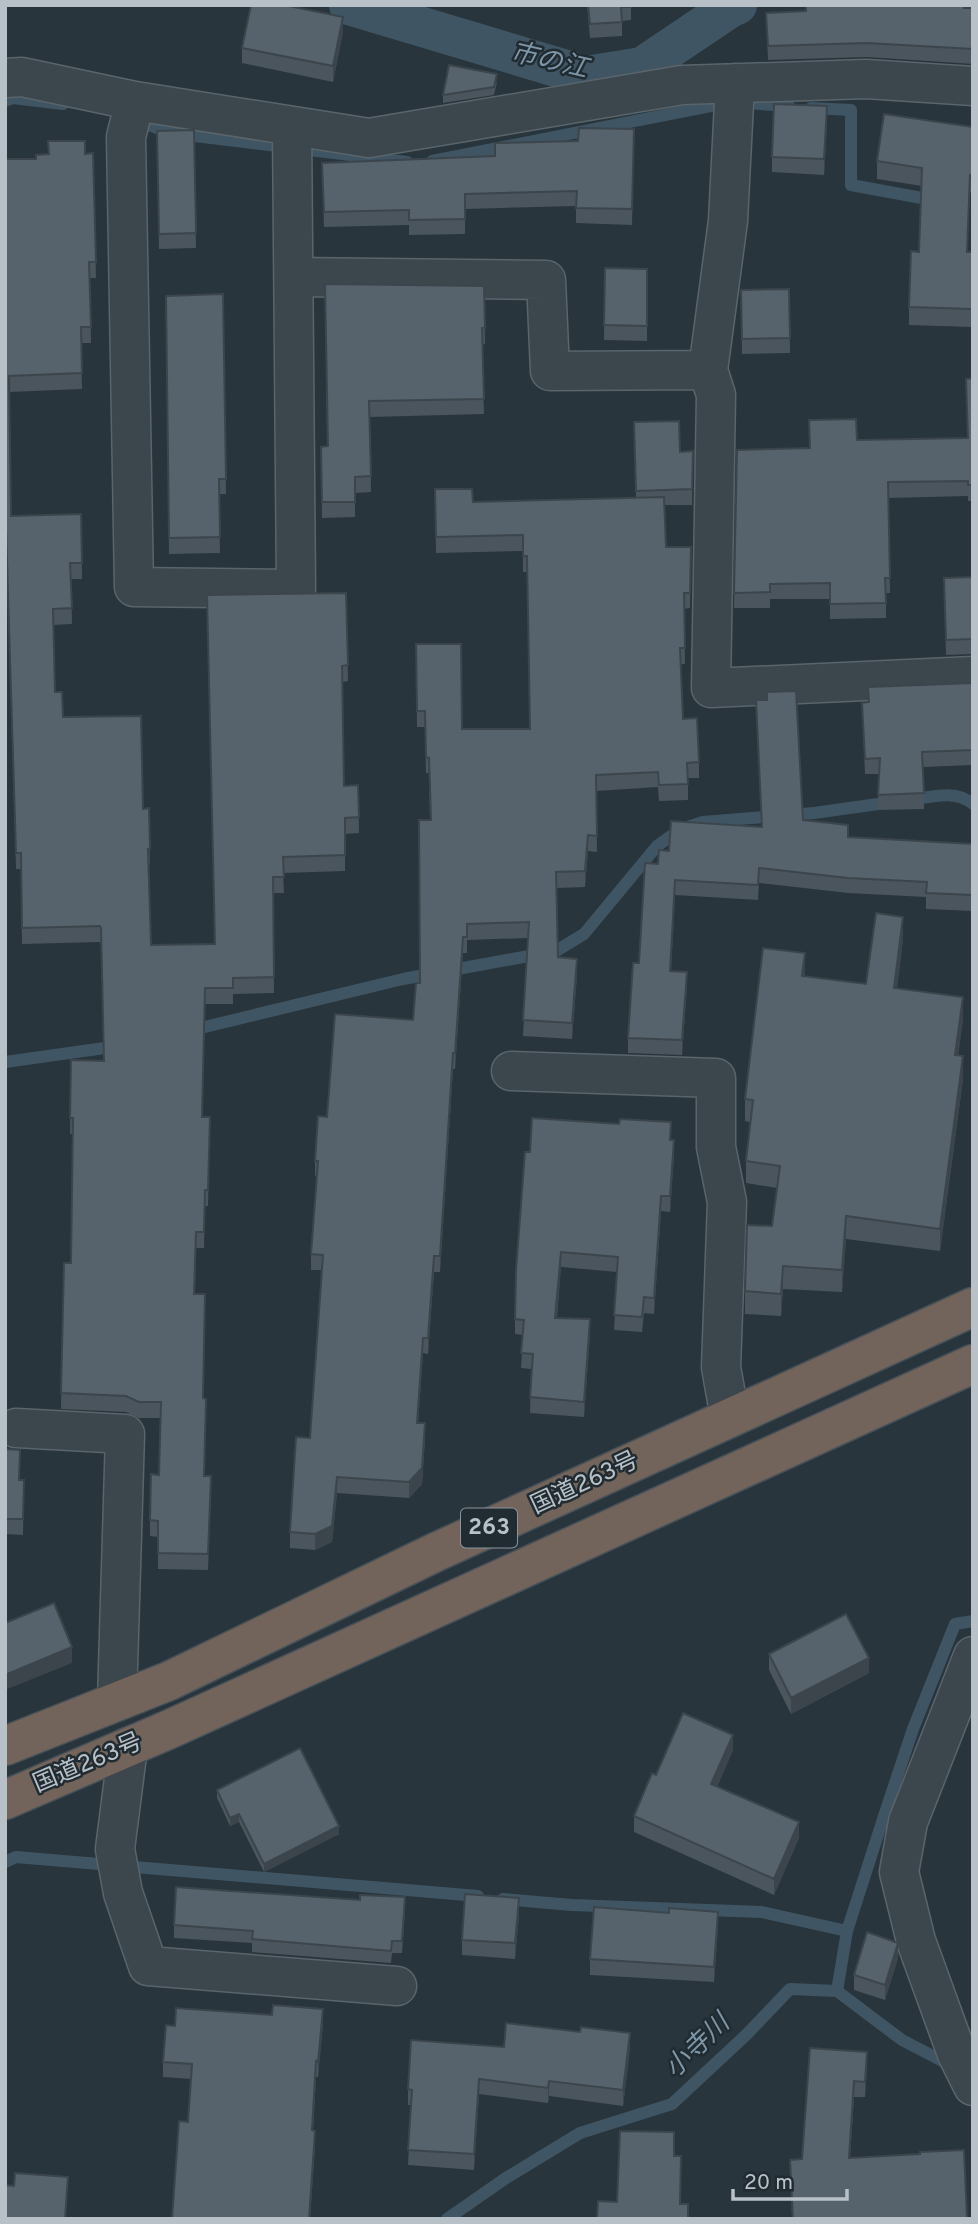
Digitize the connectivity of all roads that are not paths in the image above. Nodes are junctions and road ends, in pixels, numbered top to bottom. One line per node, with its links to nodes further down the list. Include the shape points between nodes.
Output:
1 (5, 78): 4 (street, via 22,77)
2 (973, 86): 3 (street, via 866,79)
3 (734, 99): 5 (street, via 682,85 369,138); 7 (street, via 727,221)
4 (130, 119): 5 (street); 6 (street, via 134,587 296,589)
5 (292, 126): 6 (street)
6 (294, 277): 7 (street, via 546,280 550,370)
7 (708, 370): 8 (street, via 716,395 711,688)
8 (973, 676)
9 (510, 1071): 12 (street, via 716,1078 716,1147 727,1202 721,1367)
10 (973, 1307): 12 (highway, 国道263号 / 263)
11 (973, 1364): 17 (highway, 国道263号 / 263)
12 (730, 1418): 15 (highway, 国道263号 / 263, via 169,1681)
13 (16, 1428): 15 (street, via 125,1434)
14 (973, 1656): 20 (street, via 908,1822 899,1872 916,1941)
15 (117, 1701): 16 (highway, 国道263号 / 263)
16 (5, 1746)
17 (128, 1747): 18 (highway, 国道263号 / 263); 19 (street, via 115,1849 148,1966)
18 (5, 1800)
19 (397, 1986)
20 (965, 2070)

